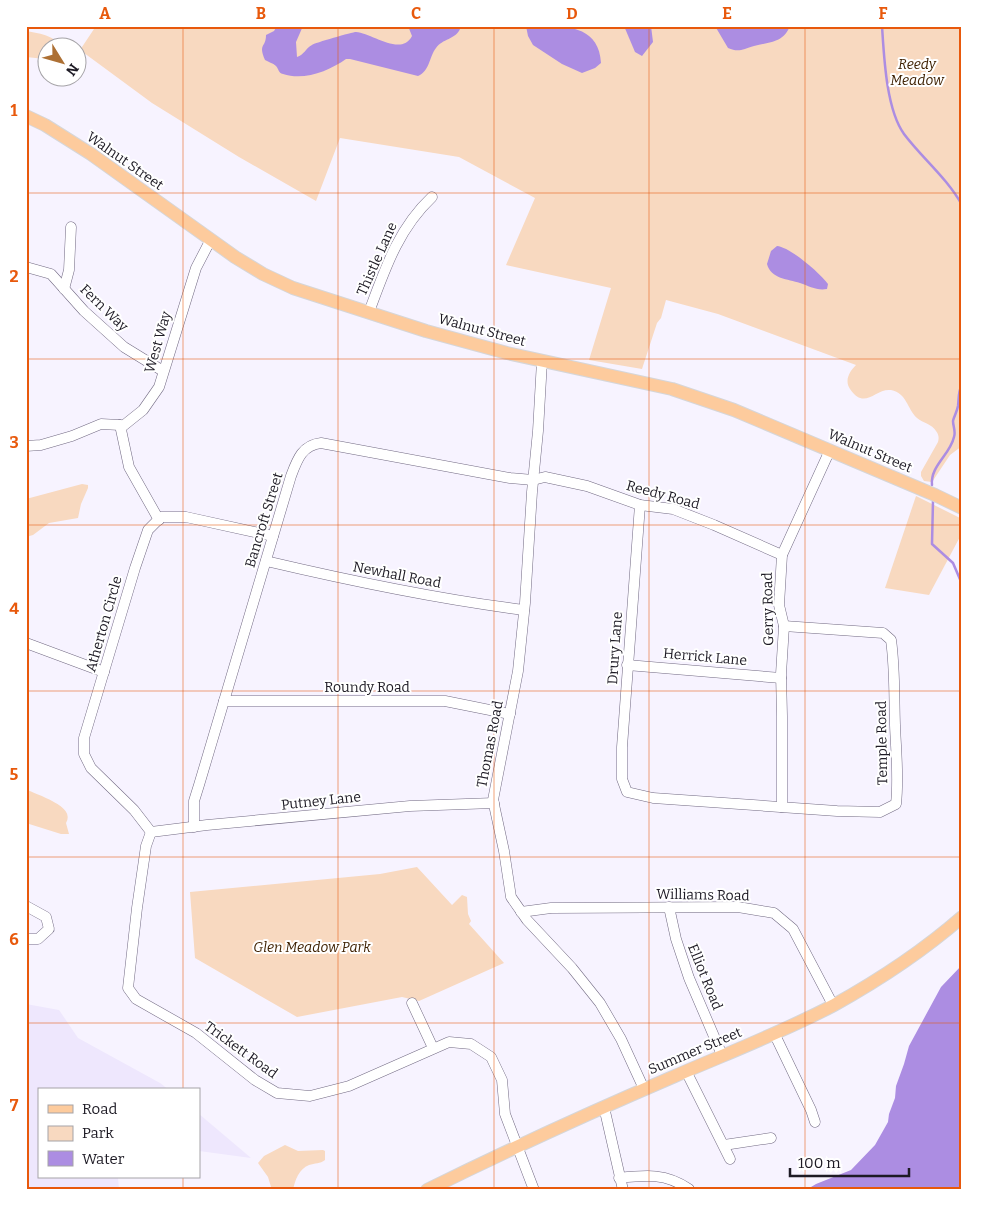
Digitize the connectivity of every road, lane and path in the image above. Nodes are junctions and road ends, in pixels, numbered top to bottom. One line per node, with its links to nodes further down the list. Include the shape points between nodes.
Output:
1 (26, 116): 4 (main road, Walnut Street, via 91,154)
2 (432, 197): 7 (street, Thistle Lane, via 417,211 396,244)
3 (72, 227): 6 (street, via 69,270)
4 (210, 241): 7 (main road, Walnut Street, via 256,270 291,287); 9 (street, West Way, via 196,268)
5 (26, 267): 6 (street, Fern Way, via 51,274)
6 (64, 289): 9 (street, Fern Way, via 124,347)
7 (369, 312): 8 (main road, Walnut Street, via 426,331)
8 (542, 361): 12 (main road, Walnut Street, via 672,389 734,410); 13 (street, Thomas Road)
9 (163, 371): 10 (street, West Way, via 159,387 143,410)
10 (120, 425): 11 (street, via 101,424 41,446); 16 (street, via 129,467)
11 (26, 446)
12 (830, 450): 15 (main road, Walnut Street); 18 (street, Gerry Road)
13 (533, 480): 14 (street, Reedy Road, via 546,478 587,486); 17 (street, Bancroft Street, via 314,444 305,448 296,462); 20 (street, Thomas Road)
14 (640, 506): 18 (street, Reedy Road, via 673,509); 23 (street, Drury Lane)
15 (962, 508)
16 (159, 520): 17 (street, via 162,517 186,517); 24 (street, Atherton Circle, via 148,530)
17 (273, 536): 19 (street, Bancroft Street)
18 (782, 555): 21 (street, Gerry Road, via 779,605)
19 (266, 561): 20 (street, Newhall Road, via 460,602); 26 (street, Bancroft Street)
20 (524, 610): 27 (street, Thomas Road)
21 (784, 626): 25 (street, Gerry Road); 30 (street, Temple Road, via 883,632 891,640 895,664 898,784 896,804 880,812)
22 (26, 642): 24 (street)
23 (627, 664): 25 (street, Herrick Lane); 28 (street, Drury Lane, via 622,779)
24 (104, 672): 32 (street, Atherton Circle, via 84,738 84,754 90,768 134,810)
25 (781, 678): 30 (street, Gerry Road)
26 (224, 701): 27 (street, Roundy Road, via 445,701); 31 (street, Bancroft Street, via 194,801)
27 (510, 714): 29 (street, Thomas Road)
28 (627, 792): 30 (street, Temple Road, via 653,798)
29 (494, 803): 31 (street, Putney Lane, via 410,806); 35 (street, Thomas Road, via 510,897)
30 (782, 807)
31 (194, 827): 32 (street, Putney Lane)
32 (151, 832): 41 (street, Trickett Road, via 146,846 131,953 128,988 136,999 196,1034 277,1093 310,1096 349,1086)
33 (26, 906): 37 (street, via 46,917 49,929 38,939)
34 (669, 907): 35 (street, Williams Road, via 551,908); 39 (street, Williams Road, via 738,907 774,913 793,930); 42 (street, Elliot Road, via 689,978)
35 (521, 912): 44 (street, Thomas Road, via 600,1004 621,1039)
36 (962, 917): 39 (main road, Summer Street, via 907,960)
37 (26, 939)
38 (412, 1003): 41 (street)
39 (833, 1005): 40 (main road, Summer Street)
40 (774, 1033): 42 (main road, Summer Street); 46 (street)
41 (433, 1048): 49 (street, Trickett Road, via 449,1042 471,1044 492,1057 502,1080 506,1114)
42 (722, 1056): 43 (main road, Summer Street)
43 (686, 1071): 44 (main road, Summer Street); 48 (street)
44 (644, 1089): 45 (main road, Summer Street)
45 (604, 1107): 49 (main road, Summer Street); 51 (street)
46 (815, 1122)
47 (771, 1138): 48 (street)
48 (724, 1145): 50 (street)
49 (518, 1146): 53 (main road, Summer Street); 54 (street, Trickett Road)
50 (730, 1159)
51 (619, 1178): 52 (street, via 657,1176 672,1179); 55 (street)
52 (689, 1189)
53 (427, 1190)
54 (534, 1190)
55 (623, 1190)

